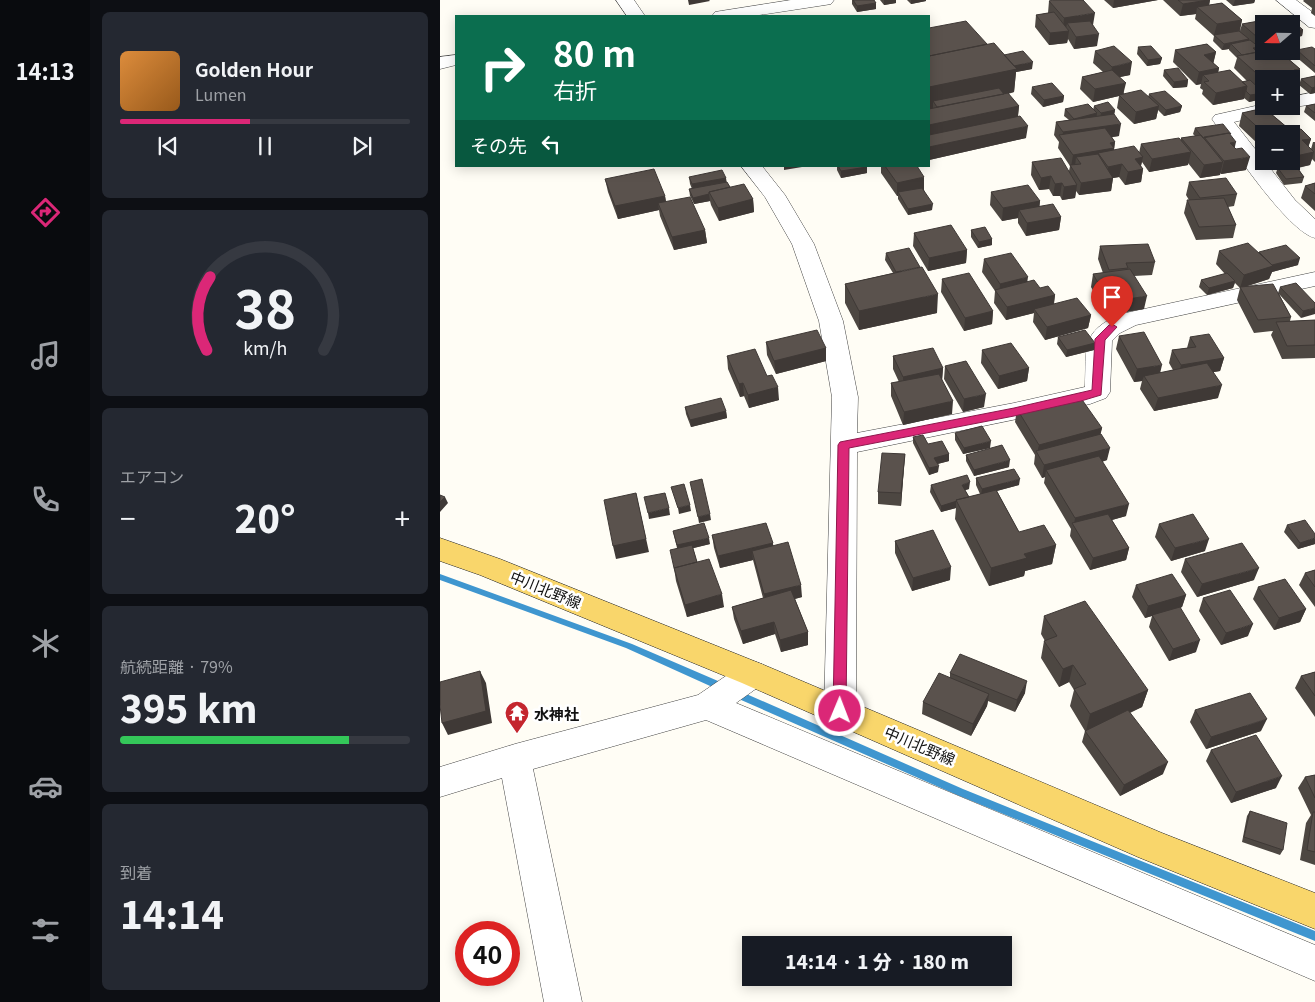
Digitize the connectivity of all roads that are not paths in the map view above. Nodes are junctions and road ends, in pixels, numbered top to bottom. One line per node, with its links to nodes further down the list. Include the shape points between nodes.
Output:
1 (625, 0): 4 (street)
2 (825, 0): 5 (street)
3 (1285, 0): 6 (street)
4 (635, 15)
5 (728, 15)
6 (1315, 23)
7 (455, 60): 8 (street)
8 (440, 63)
9 (1315, 98): 10 (street)
10 (1300, 102)
11 (1255, 111): 13 (street, via 1222,119 1287,205)
12 (752, 167): 15 (street, via 774,195 803,244 831,321 845,396)
13 (1315, 231)
14 (1315, 279): 15 (street, via 1129,319 1112,327 1100,339 1097,392 1081,398)
15 (844, 445): 19 (street)
16 (440, 549): 17 (main road, 中川北野線, via 499,570)
17 (749, 677): 18 (street); 19 (main road, 中川北野線)
18 (707, 706): 20 (street); 23 (street)
19 (840, 711): 22 (main road, 中川北野線, via 1150,845)
20 (515, 758): 21 (street); 24 (street)
21 (440, 782)
22 (1315, 911)
23 (1315, 963)
24 (563, 1002)

